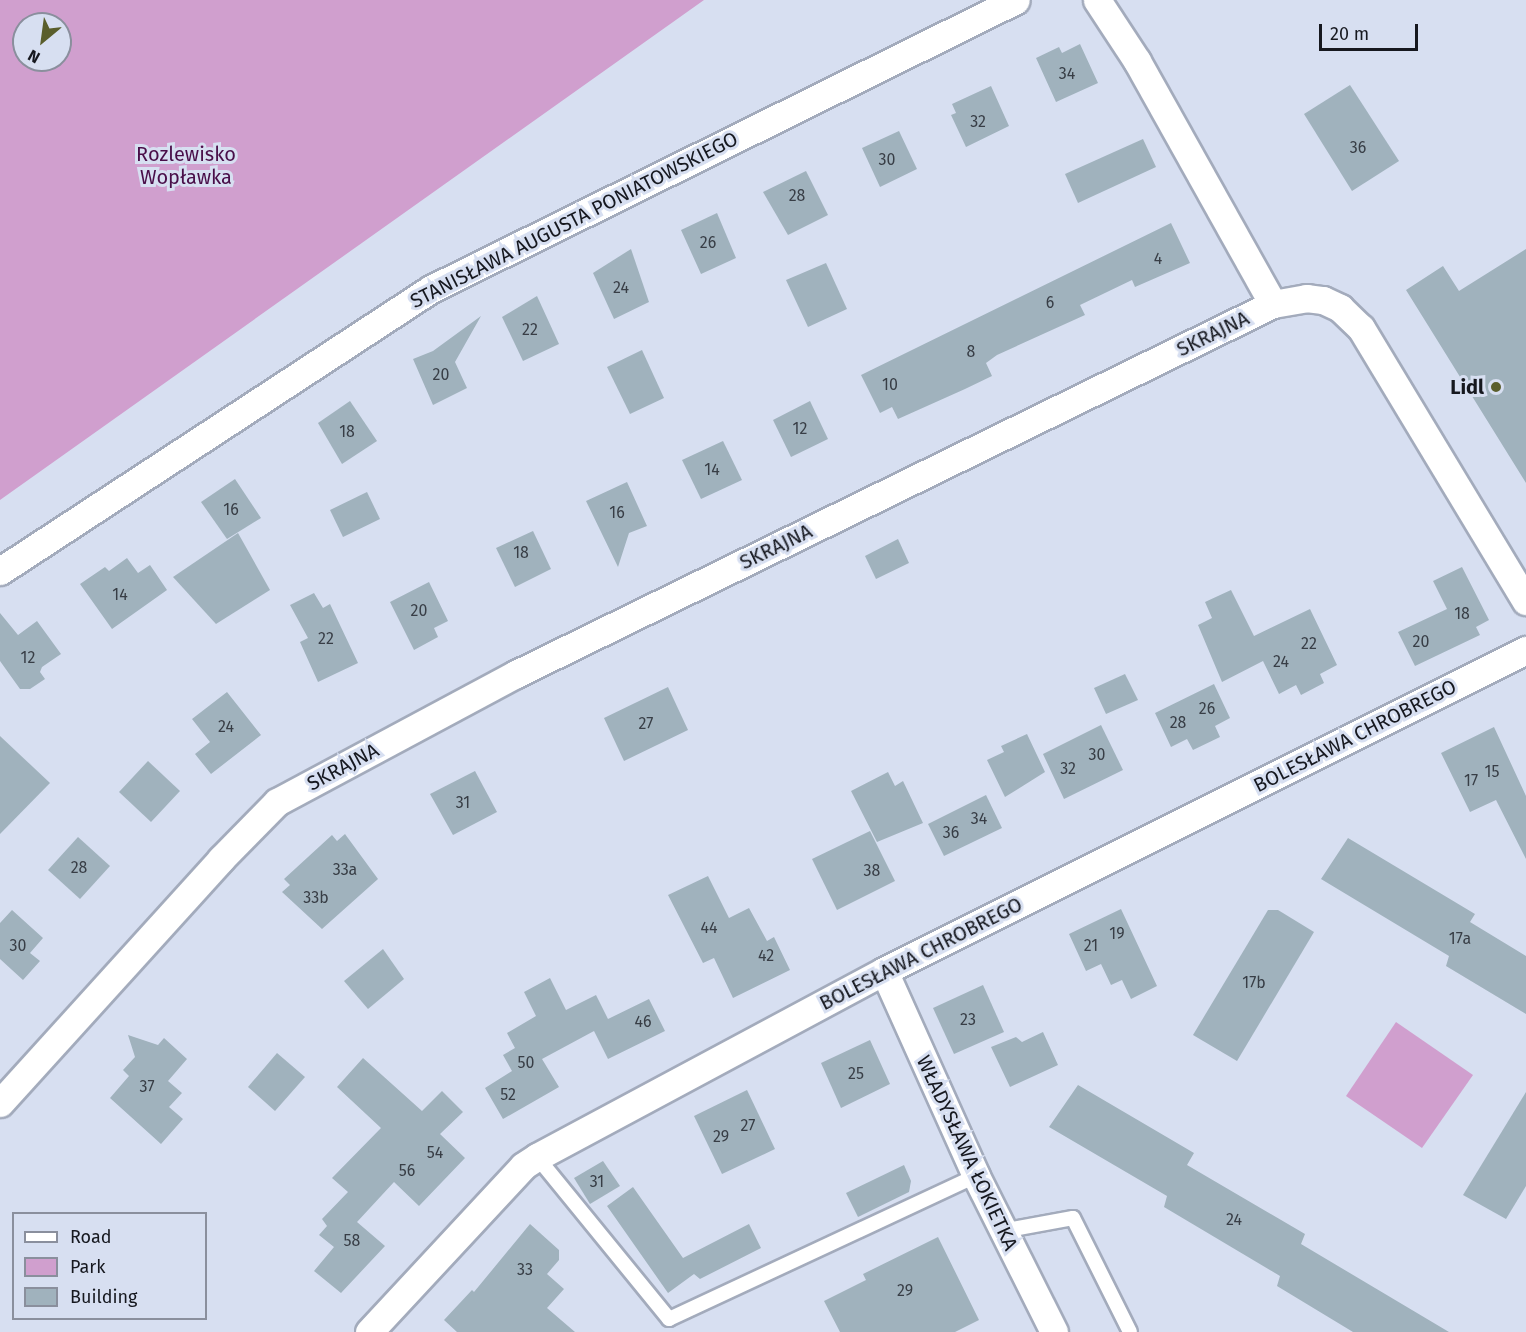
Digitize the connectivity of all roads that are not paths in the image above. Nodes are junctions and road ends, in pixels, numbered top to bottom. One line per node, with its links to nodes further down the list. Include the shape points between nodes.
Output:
1 (1016, 0): 4 (street, STANISŁAWA AUGUSTA PONIATOWSKIEGO, via 431,289)
2 (1097, 0): 3 (street, via 1137,61)
3 (1273, 304): 5 (street, SKRAJNA, via 1306,298 1323,300 1340,308 1361,328); 8 (street, SKRAJNA, via 516,674 277,802)
4 (0, 571)
5 (1526, 601)
6 (1526, 650): 7 (street, BOLESŁAWA CHROBREGO)
7 (884, 971): 9 (street, BOLESŁAWA CHROBREGO); 10 (street, WŁADYSŁAWA ŁOKIETKA)
8 (0, 1103)
9 (537, 1157): 10 (lane, via 669,1319); 12 (street, BOLESŁAWA CHROBREGO, via 523,1166)
10 (976, 1176): 11 (street, WŁADYSŁAWA ŁOKIETKA)
11 (1002, 1232): 13 (street, WŁADYSŁAWA ŁOKIETKA); 14 (lane, via 1073,1218)
12 (369, 1332)
13 (1054, 1332)
14 (1130, 1332)

